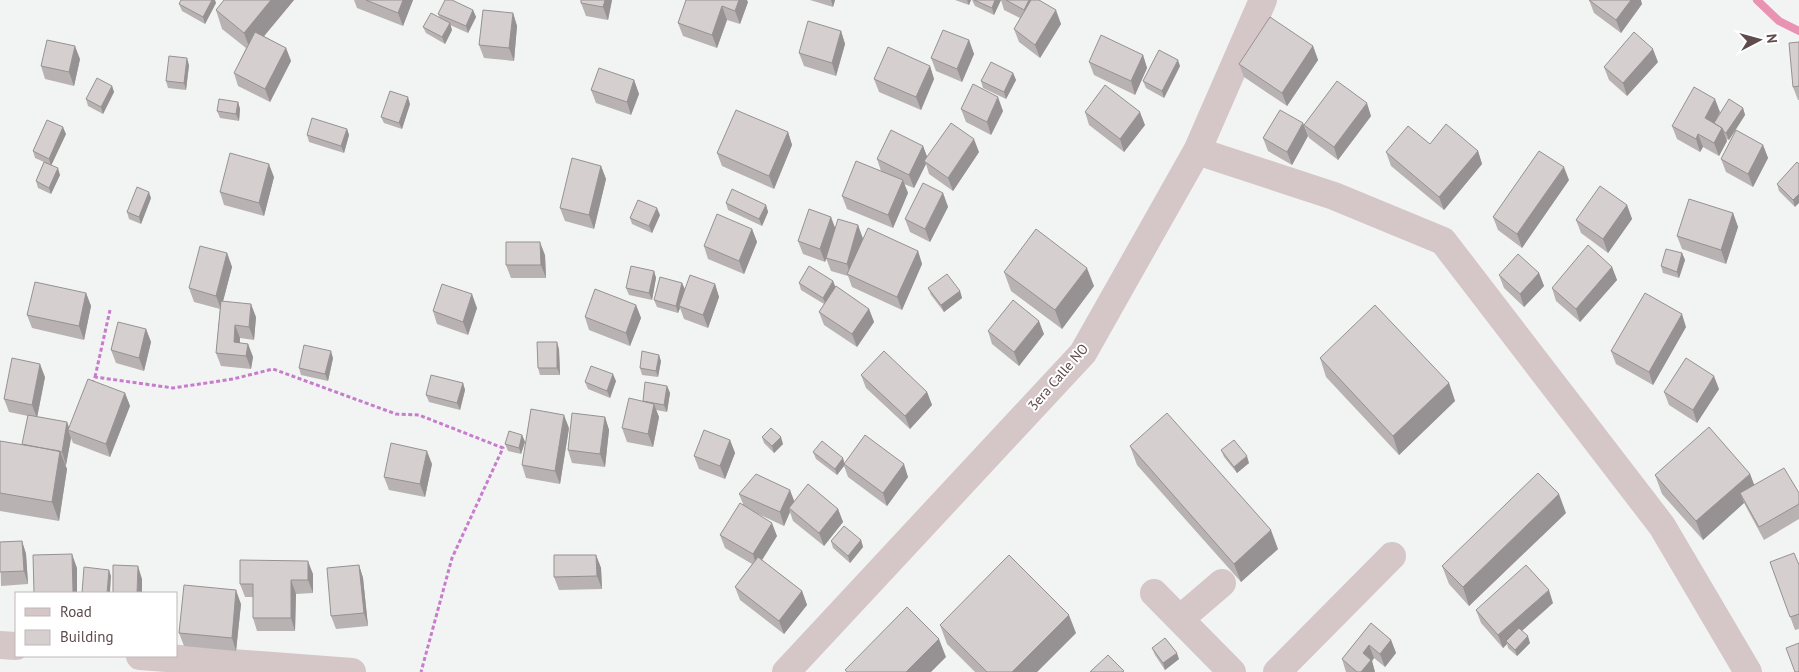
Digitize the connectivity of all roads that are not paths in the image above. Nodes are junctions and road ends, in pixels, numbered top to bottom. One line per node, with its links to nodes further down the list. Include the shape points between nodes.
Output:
1 (1263, 0): 2 (street, 3era Calle NO)
2 (1197, 151): 11 (street, 3era Calle NO, via 1083,353); 14 (street, via 1334,196 1443,241 1662,526)
3 (1392, 556): 13 (street)
4 (1222, 583): 6 (street)
5 (1154, 593): 6 (street)
6 (1180, 619): 12 (street)
7 (0, 645): 8 (street)
8 (15, 646)
9 (153, 657): 10 (street)
10 (352, 672)
11 (786, 672)
12 (1232, 672)
13 (1277, 672)
14 (1748, 672)

